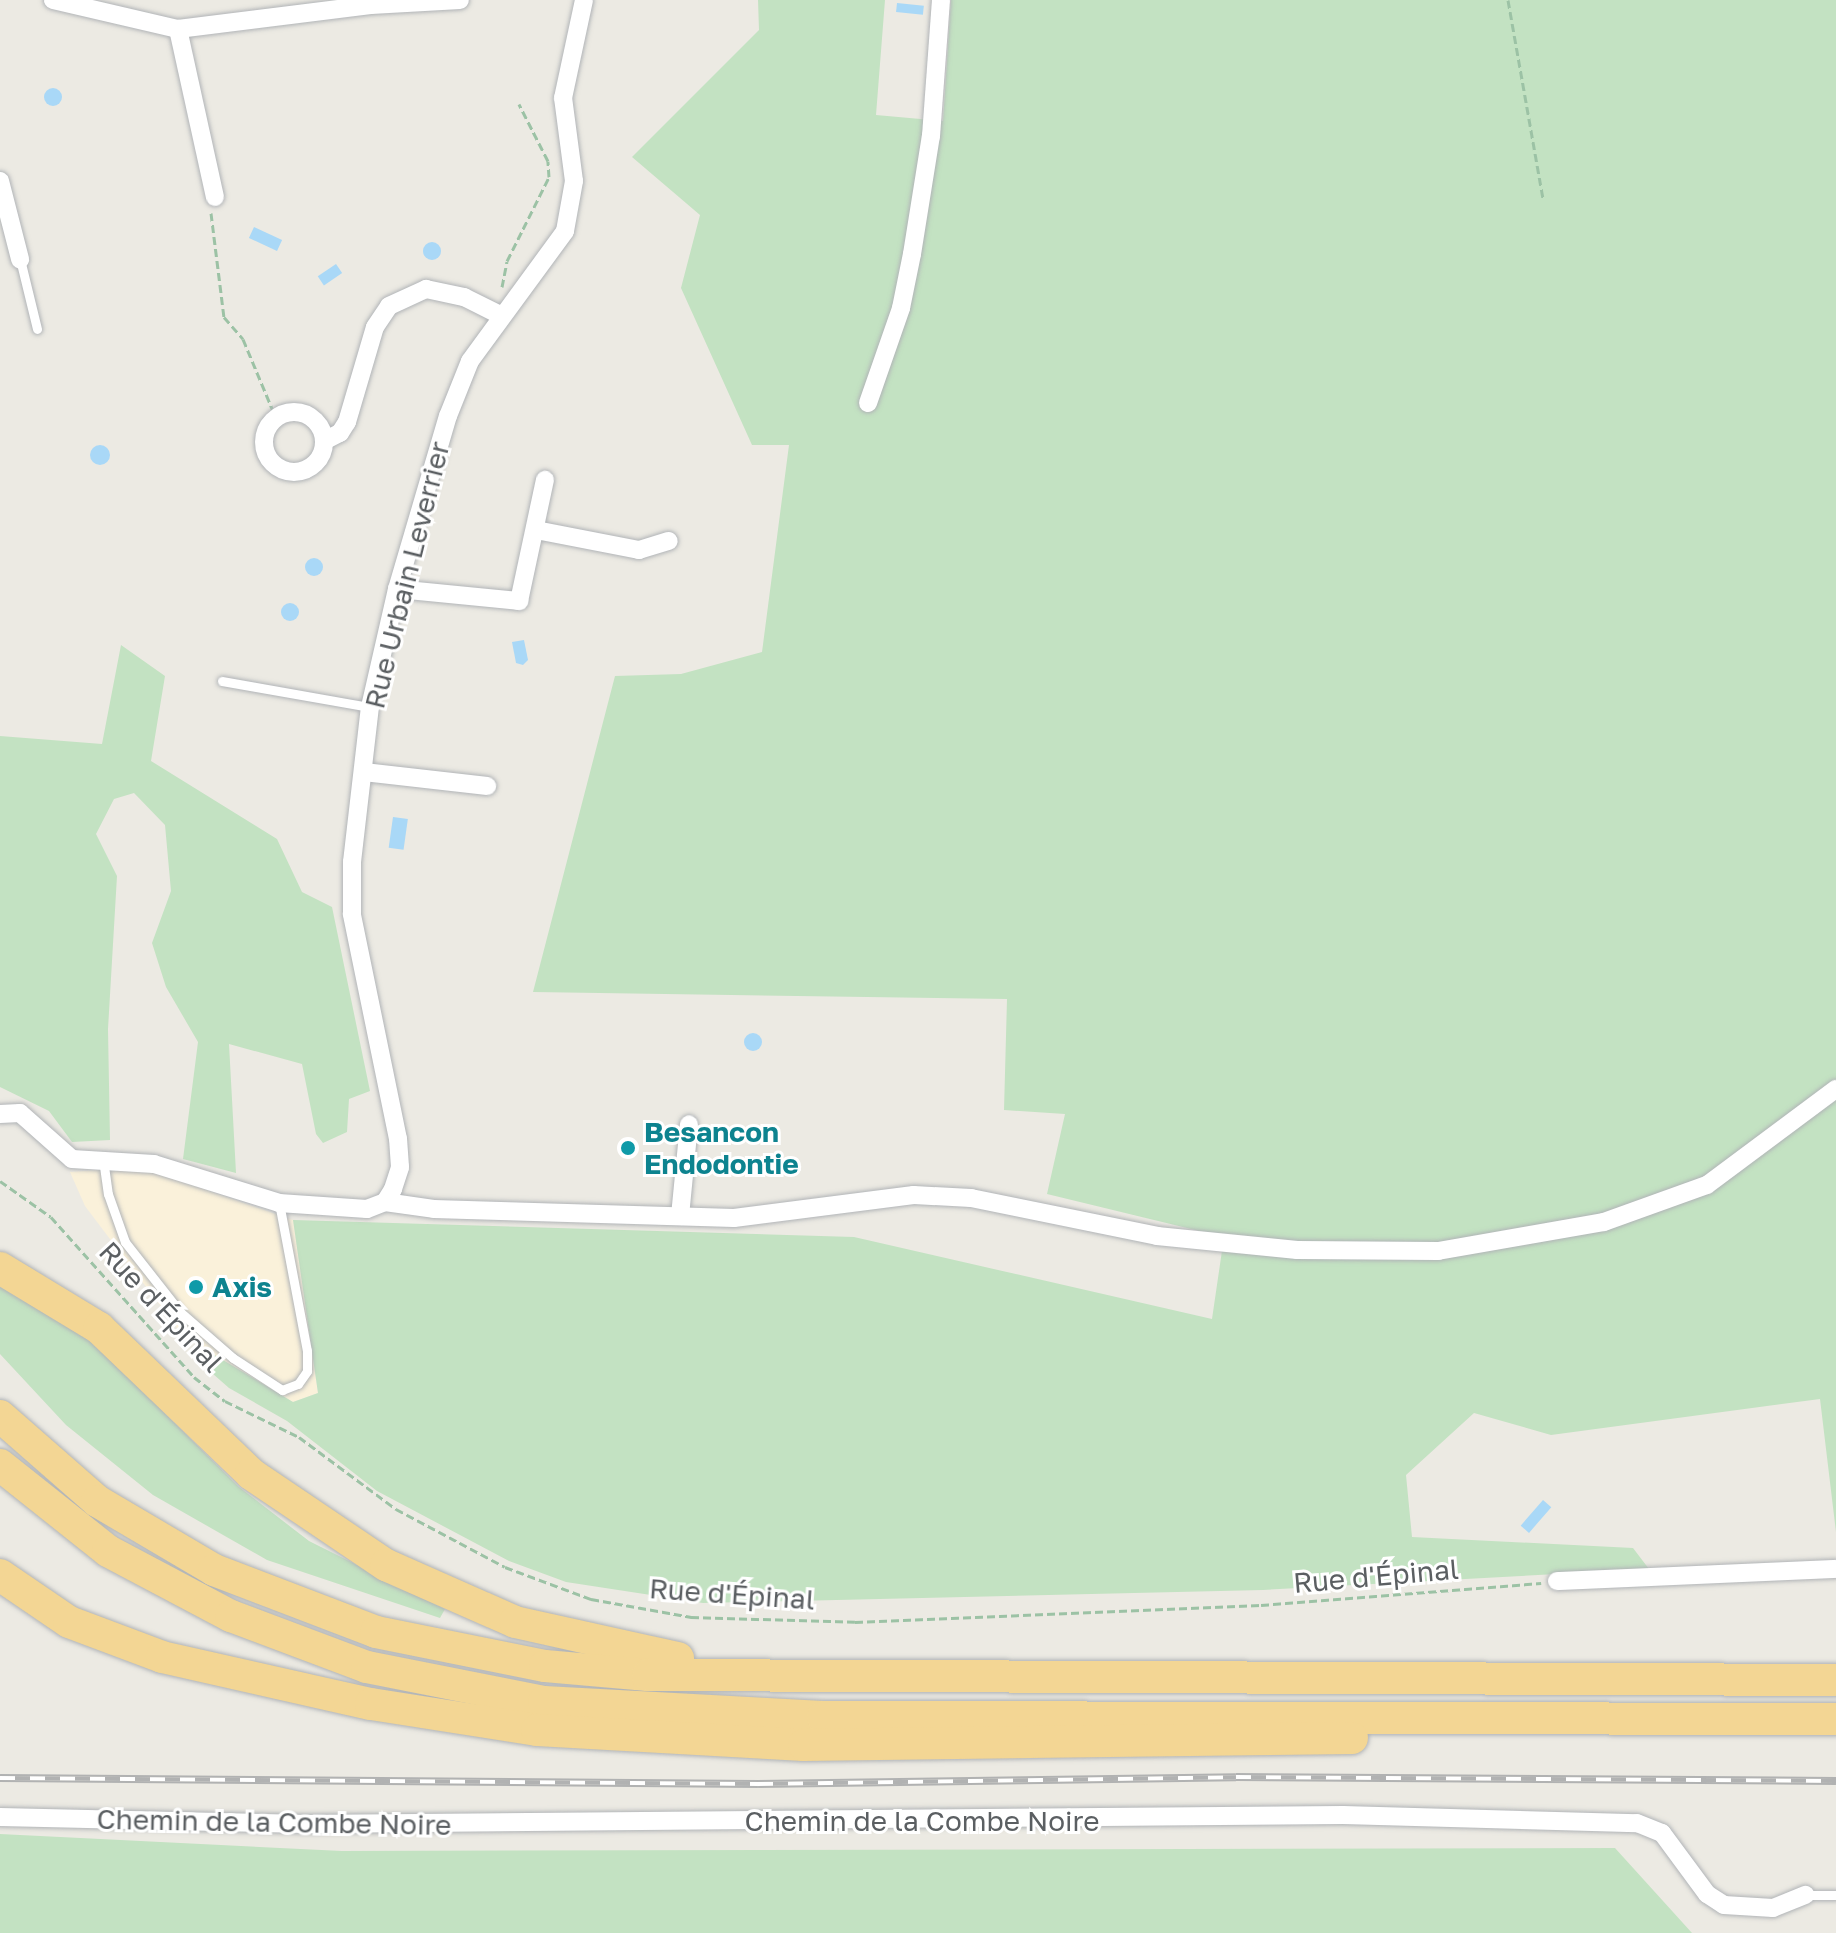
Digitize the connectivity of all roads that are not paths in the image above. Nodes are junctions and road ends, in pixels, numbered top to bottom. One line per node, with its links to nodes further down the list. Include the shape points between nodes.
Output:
1 (53, 0): 5 (street)
2 (460, 0): 5 (street, via 371,5)
3 (584, 0): 9 (street, Rue Urbain Leverrier, via 563,98 573,204 565,231)
4 (941, 0): 11 (street, via 931,136 912,254 901,308)
5 (178, 29): 7 (street)
6 (0, 181): 8 (street)
7 (215, 197)
8 (20, 259): 10 (lane)
9 (500, 315): 12 (street, via 464,297 426,289 389,306 375,327 347,422 340,433); 16 (street, Rue Urbain Leverrier, via 470,361 448,416)
10 (37, 329)
11 (868, 403)
12 (324, 441): 12 (street, via 311,417 293,412 276,418 264,445 282,469 310,467)
13 (545, 480): 14 (street)
14 (536, 530): 15 (street, via 639,550); 16 (street, via 519,601)
15 (669, 541)
16 (397, 589): 18 (street, Rue Urbain Leverrier)
17 (222, 681): 18 (lane)
18 (370, 707): 19 (street, Rue Urbain Leverrier)
19 (364, 772): 20 (street); 25 (street, Rue Urbain Leverrier, via 352,862 352,914 398,1139 400,1167)
20 (487, 786)
21 (1836, 1089): 27 (street, via 1707,1185 1604,1222 1438,1251 1297,1250 1157,1236 971,1198 914,1195 777,1215)
22 (0, 1114): 24 (street, via 20,1113 72,1159)
23 (689, 1124): 27 (street)
24 (103, 1159): 26 (street, via 154,1164); 26 (lane, via 108,1194 125,1242 180,1312 233,1358 282,1390 298,1384 307,1371 307,1351)
25 (385, 1202): 26 (street, via 367,1209); 27 (street, via 434,1209)
26 (279, 1203)
27 (680, 1216)
28 (0, 1268): 34 (highway, via 99,1328 200,1429 293,1506 412,1579 487,1613 554,1634)
29 (0, 1416): 34 (highway, via 69,1481 126,1521 214,1570 310,1611 409,1641 545,1666 648,1675)
30 (0, 1465): 36 (highway, via 108,1551 231,1616 367,1667 544,1702 823,1717)
31 (1836, 1569): 33 (street)
32 (0, 1575): 36 (highway, via 69,1622 162,1657 371,1704 619,1737 804,1745 1147,1744 1691,1734)
33 (1557, 1581)
34 (760, 1672): 35 (highway, via 1106,1679)
35 (1836, 1680)
36 (1836, 1719)
37 (0, 1817): 38 (street, Chemin de la Combe Noire, via 322,1824 1343,1815 1637,1823 1662,1833 1707,1894 1724,1905 1773,1908)
38 (1806, 1895): 39 (lane)
39 (1836, 1895)

